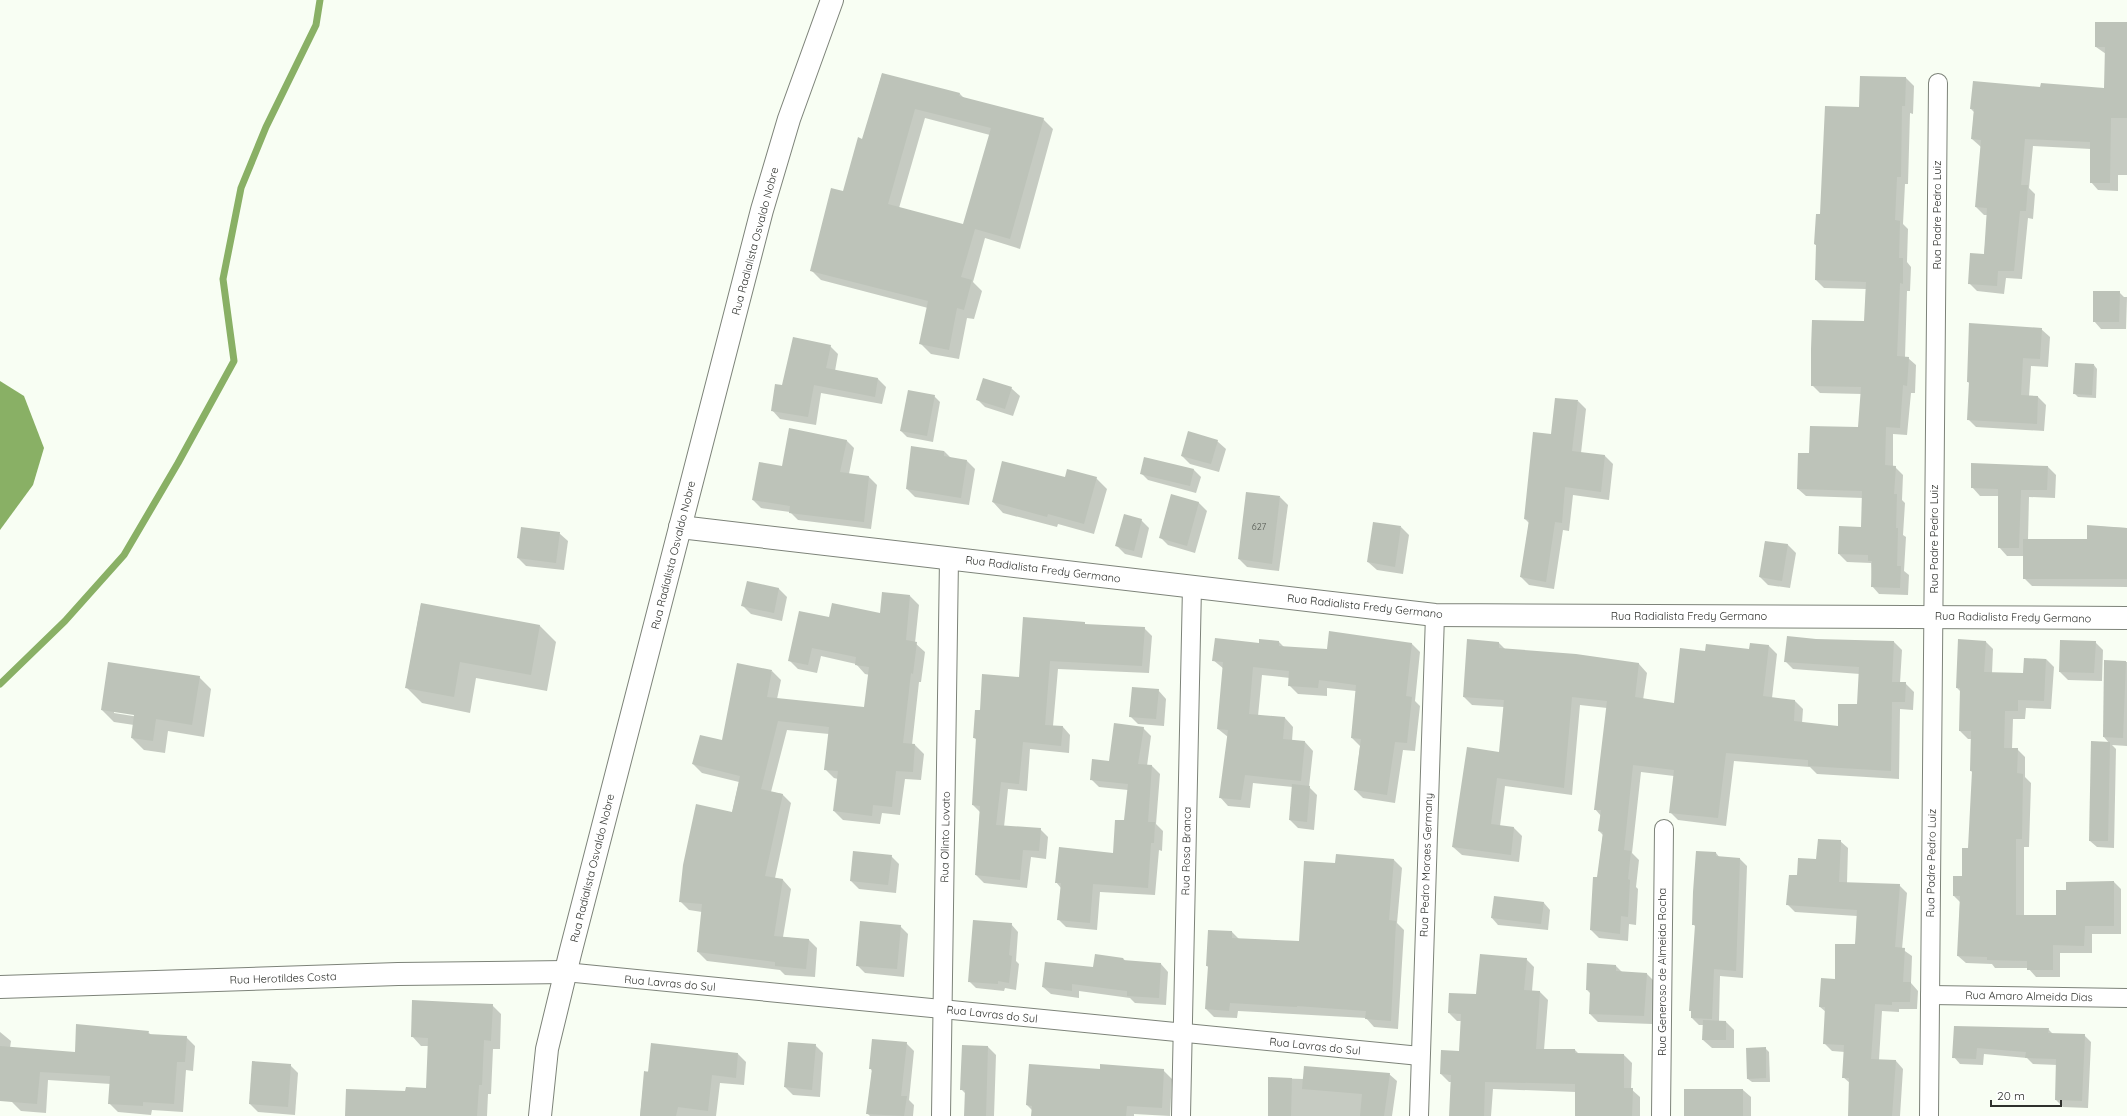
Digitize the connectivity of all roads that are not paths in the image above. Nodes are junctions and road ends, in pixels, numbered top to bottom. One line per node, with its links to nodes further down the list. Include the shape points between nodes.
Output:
1 (832, 0): 3 (street, Rua Radialista Osvaldo Nobre, via 789,119 762,210)
2 (1938, 82): 7 (street, Rua Padre Pedro Luiz)
3 (680, 527): 4 (street, Rua Radialista Fredy Germano); 10 (street, Rua Radialista Osvaldo Nobre)
4 (949, 558): 5 (street, Rua Radialista Fredy Germano); 14 (street, Rua Olinto Lovato)
5 (1192, 586): 6 (street, Rua Radialista Fredy Germano); 15 (street, Rua Rosa Branca)
6 (1435, 615): 7 (street, Rua Radialista Fredy Germano); 16 (street, Rua Pedro Moraes Germany)
7 (1934, 616): 8 (street, Rua Radialista Fredy Germano); 12 (street, Rua Padre Pedro Luiz)
8 (2127, 618)
9 (1664, 828): 21 (street, Rua Generoso de Almeida Rocha)
10 (565, 972): 11 (street, Rua Herotildes Costa, via 398,974); 14 (street, Rua Lavras do Sul); 17 (street, Rua Radialista Osvaldo Nobre, via 547,1049)
11 (0, 987)
12 (1930, 995): 13 (street, Rua Amaro Almeida Dias); 22 (street, Rua Padre Pedro Luiz)
13 (2127, 998)
14 (942, 1009): 15 (street, Rua Lavras do Sul); 18 (street, Rua Olinto Lovato)
15 (1183, 1033): 16 (street, Rua Lavras do Sul); 19 (street, Rua Rosa Branca)
16 (1420, 1056): 20 (street, Rua Pedro Moraes Germany)
17 (540, 1116)
18 (940, 1116)
19 (1181, 1116)
20 (1419, 1116)
21 (1661, 1116)
22 (1929, 1116)

